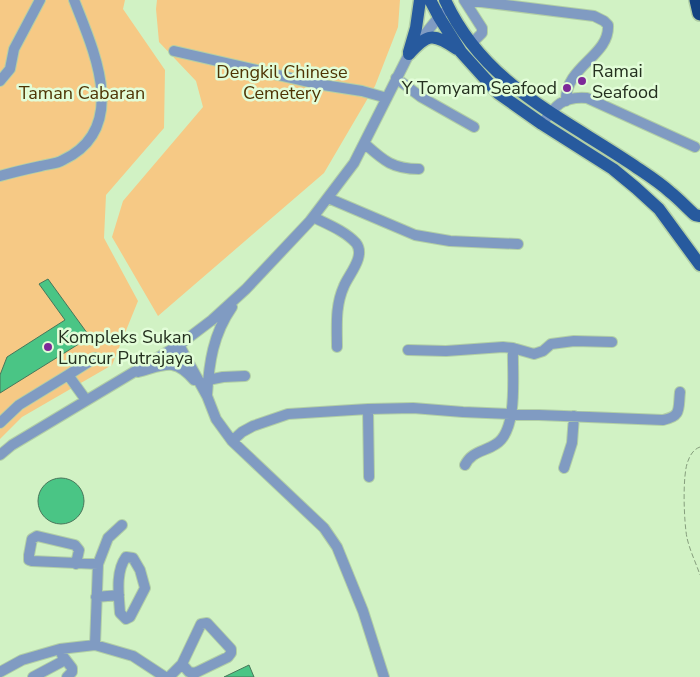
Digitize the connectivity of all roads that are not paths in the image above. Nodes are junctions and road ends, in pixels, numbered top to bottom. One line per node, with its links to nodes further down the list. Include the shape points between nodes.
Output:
1 (40, 0): 14 (street, via 14,49 10,69)
2 (74, 0): 23 (street, via 100,70 103,98 98,128 83,147 63,161)
3 (420, 0): 12 (main road)
4 (430, 0): 9 (main road)
5 (465, 0): 10 (street, via 482,28); 16 (street, via 594,16 608,25 606,36 595,53 572,76 565,93)
6 (696, 0): 8 (highway)
7 (446, 3): 9 (street); 10 (main road)
8 (700, 13)
9 (439, 17): 10 (main road); 12 (street)
10 (466, 48): 12 (main road, via 435,37 419,42); 17 (main road); 18 (main road, via 498,93)
11 (174, 51): 15 (street)
12 (408, 54): 13 (street)
13 (396, 78): 15 (street); 19 (street, via 421,98)
14 (0, 81)
15 (387, 98): 20 (street)
16 (566, 101): 17 (street); 21 (street, via 572,97 587,98)
17 (550, 112): 18 (street); 25 (main road, via 670,191)
18 (542, 124): 28 (main road, via 613,169 636,188 658,209)
19 (474, 127)
20 (364, 143): 22 (street, via 387,163); 24 (street, via 354,163)
21 (695, 147)
22 (419, 169)
23 (0, 176)
24 (328, 198): 26 (street); 27 (street, via 415,236)
25 (700, 216)
26 (313, 217): 29 (street); 32 (street, via 340,231 356,244 359,251 339,299)
27 (518, 244)
28 (700, 265)
29 (246, 289): 31 (street); 39 (street, via 219,329)
30 (612, 342): 33 (street, via 551,344 534,354)
31 (179, 344): 37 (street); 41 (street)
32 (337, 347)
33 (513, 348): 34 (street); 44 (street)
34 (408, 350)
35 (95, 358): 36 (street)
36 (68, 375): 42 (street); 46 (street, via 19,405)
37 (128, 375): 41 (street, via 177,365); 42 (street)
38 (245, 376): 39 (street)
39 (208, 380): 41 (street)
40 (680, 392): 45 (street, via 674,418)
41 (206, 396): 47 (street, via 216,419)
42 (86, 400): 48 (street)
43 (368, 409): 44 (street); 47 (street, via 288,414 253,426); 51 (street)
44 (512, 413): 45 (street); 49 (street, via 505,436 497,444 469,457)
45 (574, 416): 50 (street, via 572,443)
46 (0, 423)
47 (232, 441): 65 (street, via 324,528 336,547 363,611)
48 (2, 449)
49 (465, 465)
50 (564, 468)
51 (369, 477)
52 (122, 525): 54 (street, via 108,538)
53 (76, 564): 53 (street, via 32,562 29,555 32,539 37,536 75,544 78,550); 54 (street)
54 (98, 564): 56 (street)
55 (119, 595): 55 (street, via 120,565 126,557 133,558 145,588 126,619 120,613); 56 (street)
56 (96, 597): 57 (street)
57 (95, 644): 58 (street); 64 (street, via 133,656)
58 (60, 649): 59 (street); 61 (street, via 22,660)
59 (65, 660): 62 (street); 63 (street, via 72,668)
60 (182, 664): 60 (street, via 204,623 231,648 228,657 196,674); 64 (street)
61 (1, 674)
62 (32, 677)
63 (67, 677)
64 (167, 677)
65 (384, 677)

